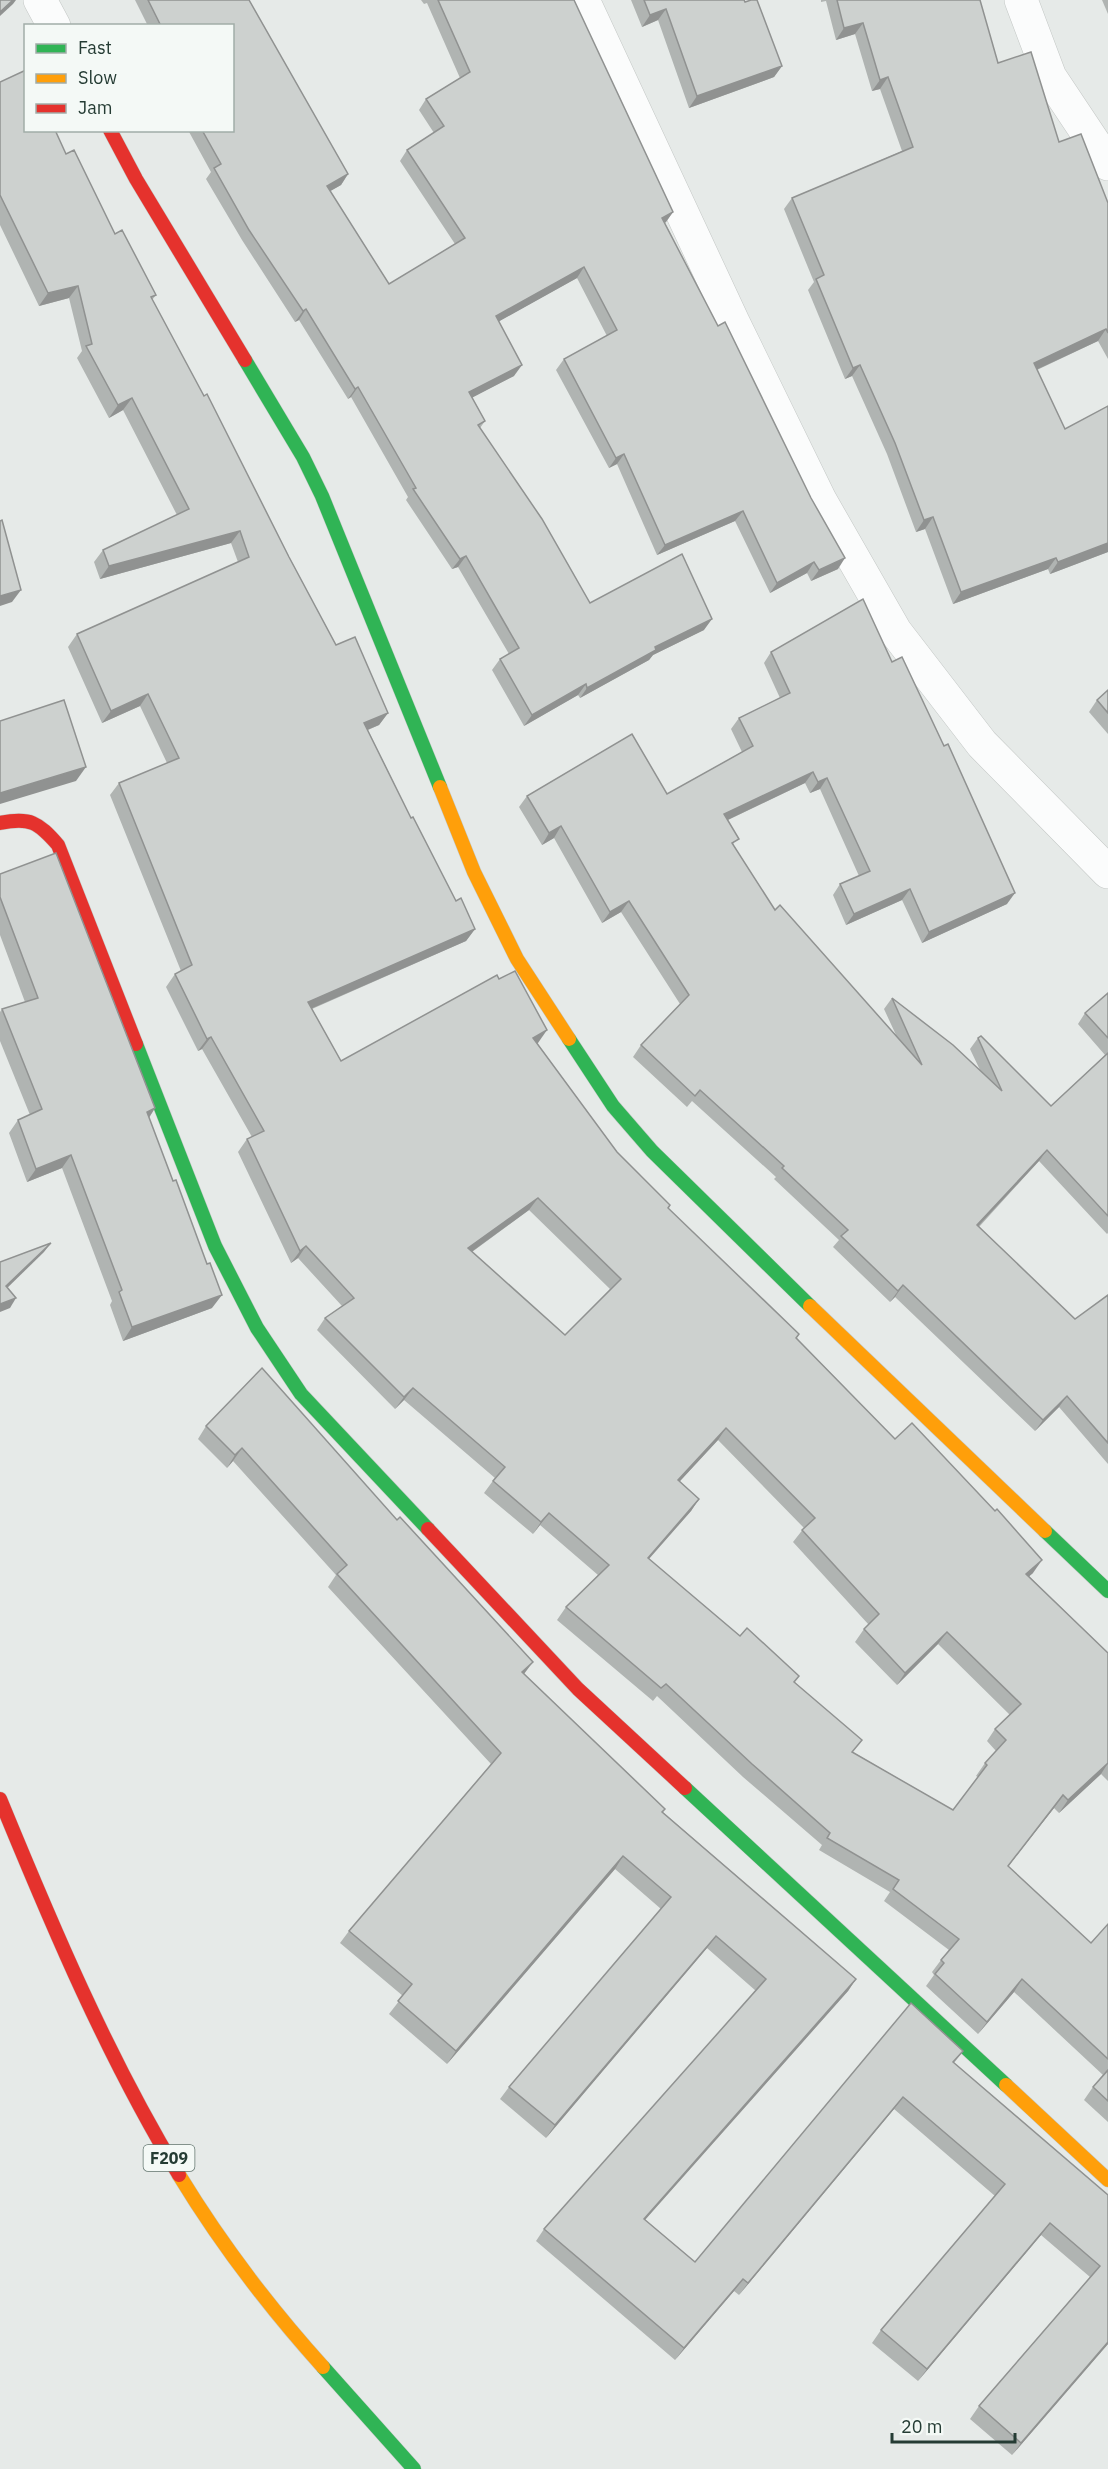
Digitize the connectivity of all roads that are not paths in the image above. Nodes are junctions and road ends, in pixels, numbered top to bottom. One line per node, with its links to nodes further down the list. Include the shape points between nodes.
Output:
1 (40, 0): 4 (street)
2 (583, 0): 8 (street, via 820,500 896,631 982,744)
3 (1021, 0): 6 (street, via 1050,77)
4 (53, 24)
5 (111, 132): 9 (street, via 303,457 474,873 517,959 613,1106 669,1168)
6 (1108, 164)
7 (0, 823): 11 (street, via 17,819 39,824 58,845 215,1246 257,1328 301,1394 578,1689)
8 (1108, 872)
9 (1108, 1591)
10 (0, 1799): 12 (street, F209, via 72,1971 142,2114 204,2217 279,2318)
11 (1108, 2180)
12 (414, 2469)

